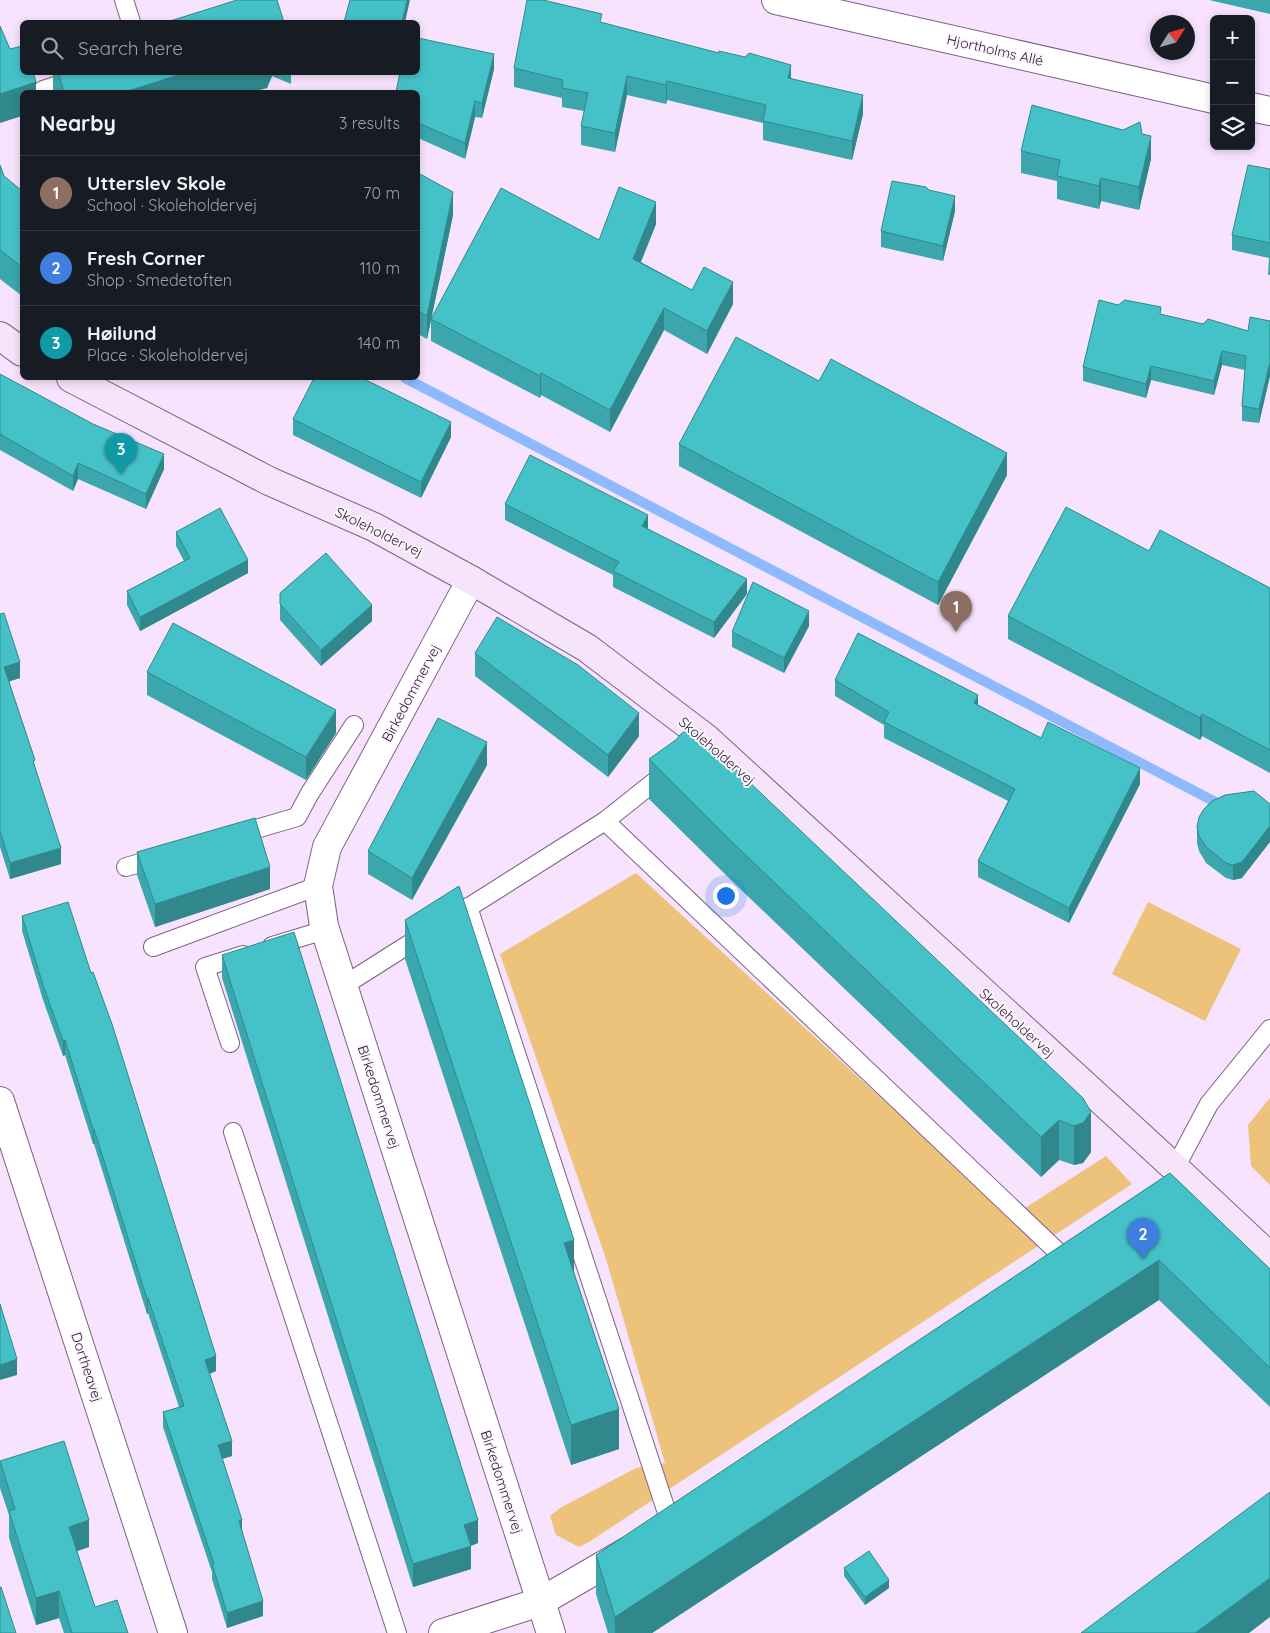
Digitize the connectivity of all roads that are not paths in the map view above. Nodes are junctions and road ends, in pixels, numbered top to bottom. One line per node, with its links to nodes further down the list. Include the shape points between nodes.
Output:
1 (124, 0): 3 (lane)
2 (776, 0): 6 (street, Hjortholms Allé)
3 (130, 20)
4 (88, 75): 5 (lane)
5 (43, 90)
6 (1210, 97)
7 (1255, 108): 8 (street)
8 (1270, 111)
9 (0, 336): 10 (street)
10 (20, 351)
11 (75, 380): 12 (street, Skoleholdervej, via 269,481 374,527)
12 (471, 580): 19 (street, Birkedommervej, via 327,847); 28 (street, Skoleholdervej, via 587,648)
13 (354, 725): 16 (lane, via 297,817)
14 (677, 763): 15 (lane)
15 (605, 821): 20 (lane); 31 (lane)
16 (221, 839)
17 (173, 853): 18 (lane)
18 (126, 867)
19 (318, 886): 21 (street, Birkedommervej); 22 (lane)
20 (468, 907): 23 (lane); 35 (lane)
21 (326, 930): 23 (street, Birkedommervej); 25 (lane, via 205,968)
22 (152, 946)
23 (344, 986): 36 (street, Birkedommervej)
24 (1270, 1029): 28 (lane, via 1208,1104)
25 (230, 1043)
26 (0, 1100): 37 (street, Dortheavej)
27 (232, 1132): 38 (lane)
28 (1175, 1168): 29 (street); 32 (street, Skoleholdervej)
29 (1156, 1189)
30 (1084, 1238): 31 (street)
31 (1060, 1254): 33 (street)
32 (1270, 1258)
33 (1036, 1270)
34 (694, 1505): 35 (street)
35 (670, 1522): 36 (street, via 619,1557)
36 (540, 1602): 39 (street); 40 (street, Birkedommervej)
37 (173, 1633)
38 (397, 1633)
39 (443, 1633)
40 (551, 1633)

